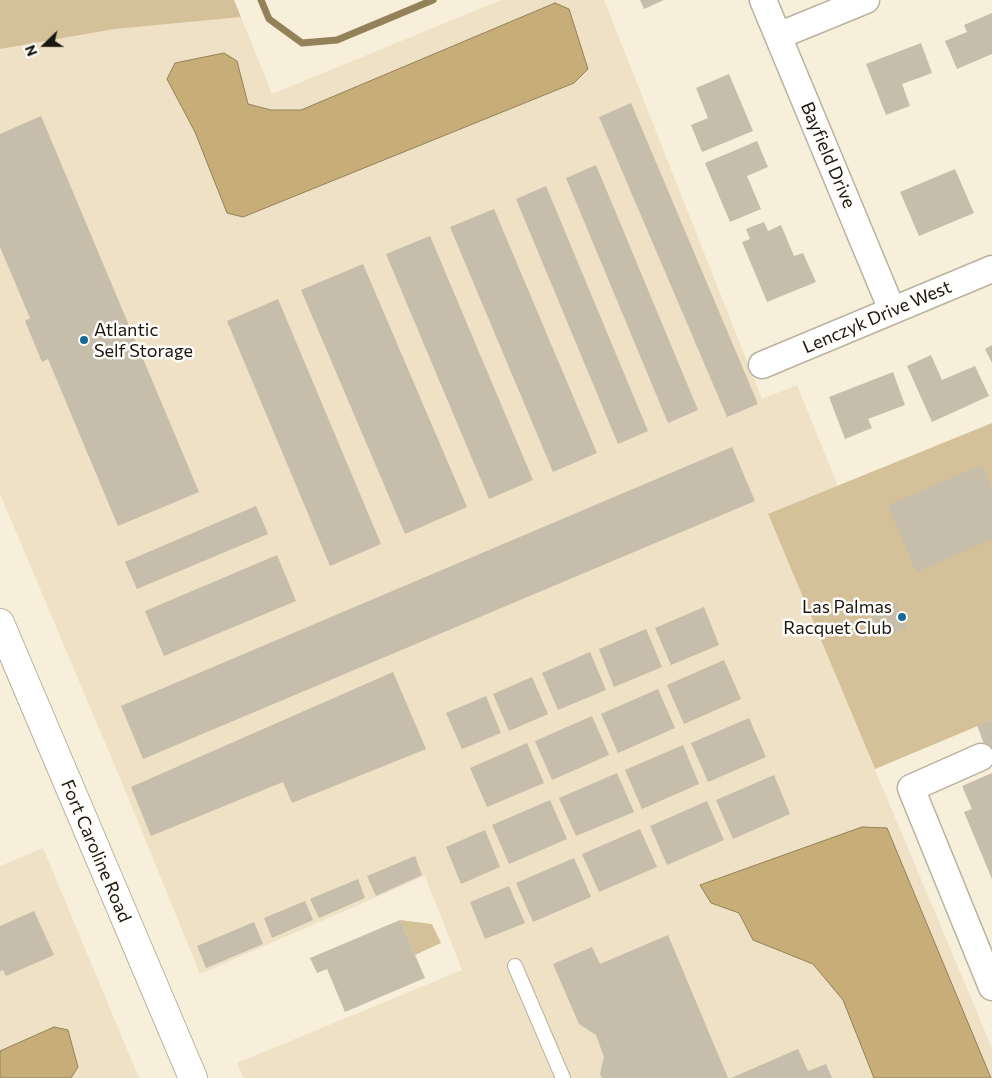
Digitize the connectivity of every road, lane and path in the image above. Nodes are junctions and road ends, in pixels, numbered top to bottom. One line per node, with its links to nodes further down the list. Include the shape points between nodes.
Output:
1 (763, 0): 3 (street, Bayfield Drive)
2 (866, 0): 3 (street)
3 (778, 36): 5 (street, Bayfield Drive)
4 (992, 269): 5 (street, Lenczyk Drive West)
5 (892, 310): 6 (street, Lenczyk Drive West)
6 (762, 365)
7 (0, 623): 11 (street, Fort Caroline Road)
8 (980, 757): 10 (street, via 911,788)
9 (515, 966): 12 (lane)
10 (992, 987)
11 (193, 1078)
12 (563, 1078)

